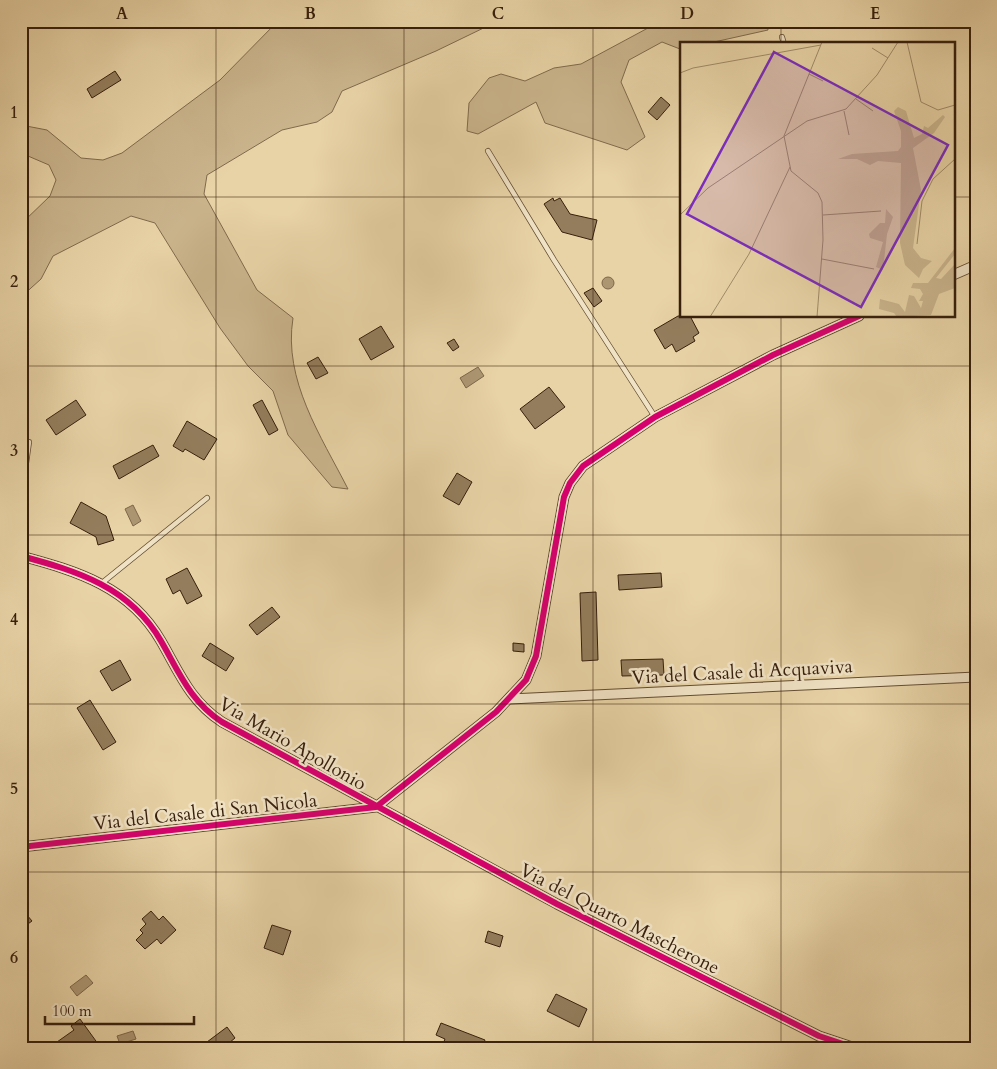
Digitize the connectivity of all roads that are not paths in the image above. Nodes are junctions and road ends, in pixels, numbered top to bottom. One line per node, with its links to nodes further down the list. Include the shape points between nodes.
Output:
1 (782, 38): 2 (lane)
2 (783, 42)
3 (488, 151): 7 (lane)
4 (976, 265): 5 (street)
5 (954, 275)
6 (855, 318): 7 (street, via 772,355)
7 (655, 417): 14 (street, via 595,456 570,483 563,503 536,656 526,680)
8 (29, 442): 10 (lane)
9 (207, 498): 12 (lane)
10 (21, 499)
11 (21, 556): 12 (street, Via Mario Apollonio, via 74,571)
12 (102, 583): 15 (street, Via Mario Apollonio, via 128,602 153,629 185,687 205,710)
13 (976, 677): 14 (street, Via del Casale di Acquaviva)
14 (510, 699): 15 (street)
15 (376, 807): 16 (street, Via del Casale di San Nicola); 17 (street, Via del Quarto Mascherone, via 557,904 819,1036)
16 (21, 847)
17 (855, 1048)

